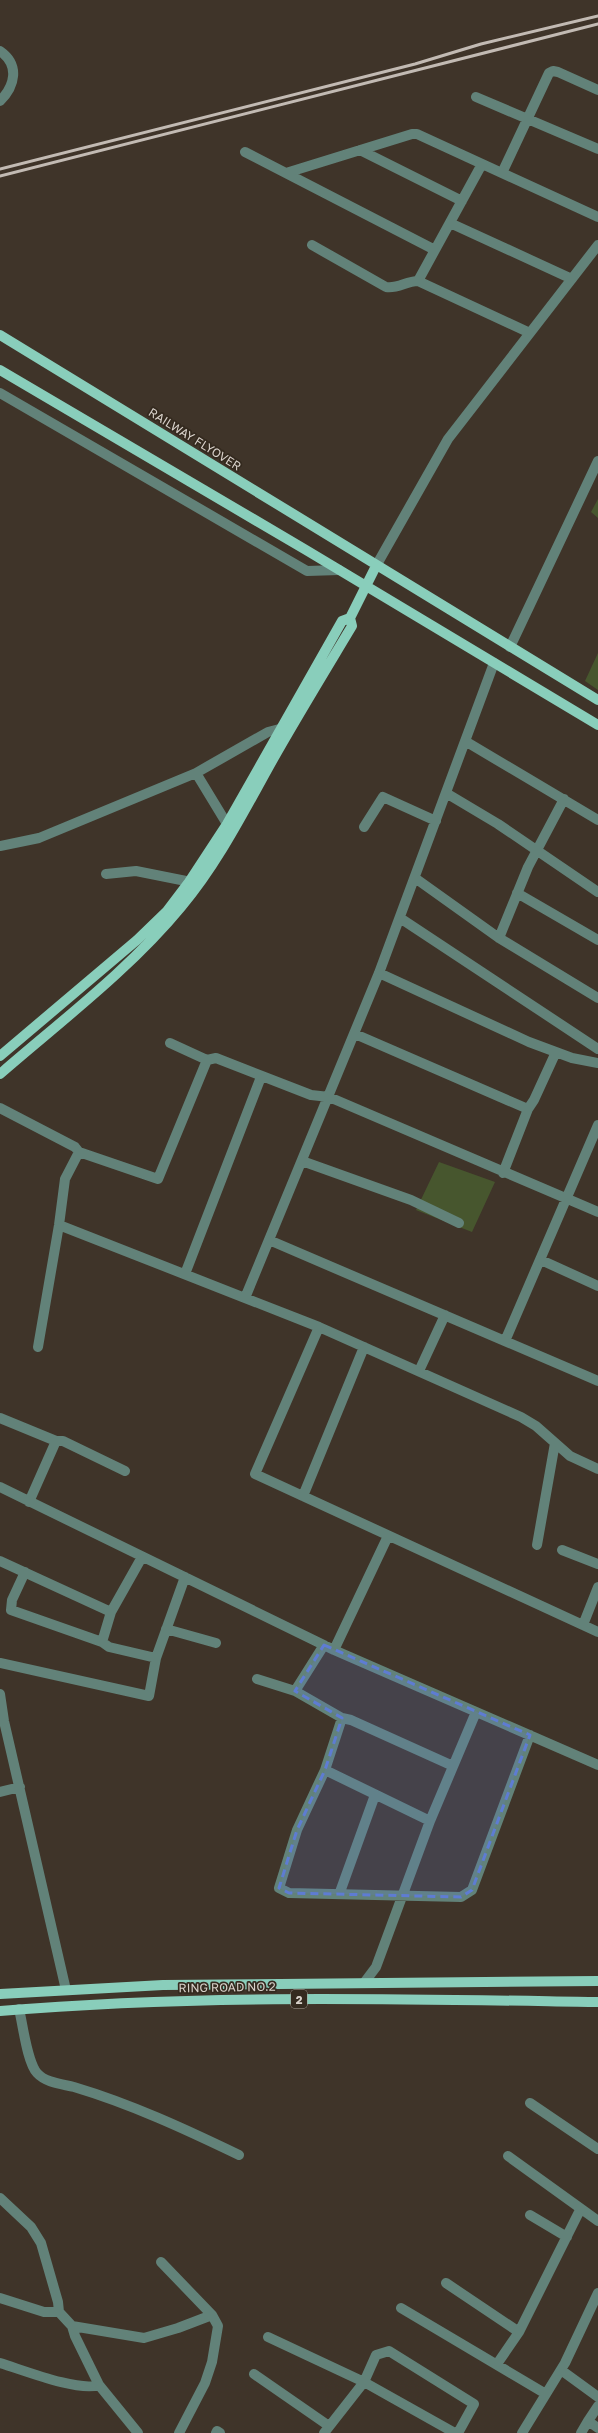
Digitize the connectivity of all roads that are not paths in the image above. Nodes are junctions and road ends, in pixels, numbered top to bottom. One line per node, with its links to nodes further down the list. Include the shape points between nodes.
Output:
1 (0, 51): 4 (street, via 13,66 15,76 11,87)
2 (598, 90): 5 (street, via 553,71 549,73)
3 (476, 97): 5 (street)
4 (0, 101)
5 (528, 118): 6 (street); 11 (street)
6 (598, 149)
7 (360, 150): 9 (street, via 417,134); 10 (street); 12 (street)
8 (245, 152): 10 (street)
9 (482, 164): 11 (street); 12 (street)
10 (286, 173): 17 (street)
11 (502, 173): 13 (street)
12 (462, 201): 14 (street)
13 (598, 217)
14 (450, 223): 17 (street); 18 (street)
15 (312, 245): 19 (street, via 386,287 394,288 409,281)
16 (598, 245): 18 (street)
17 (435, 250): 19 (street)
18 (572, 279): 20 (street)
19 (418, 281): 20 (street)
20 (530, 333): 25 (street, via 448,439)
21 (0, 335): 25 (main road, RAILWAY FLYOVER)
22 (0, 370): 26 (main road)
23 (0, 393): 26 (street, via 307,571)
24 (598, 461): 29 (street)
25 (376, 566): 27 (main road); 29 (main road, RAILWAY FLYOVER)
26 (339, 570): 27 (main road)
27 (367, 588): 28 (main road); 30 (main road)
28 (350, 618): 32 (main road, via 352,626); 34 (main road, via 342,620)
29 (510, 648): 31 (main road, RAILWAY FLYOVER)
30 (494, 663): 33 (main road); 35 (street)
31 (598, 700)
32 (292, 725): 34 (street); 47 (main road, via 232,832)
33 (598, 725)
34 (280, 728): 36 (street, via 268,732); 41 (main road)
35 (465, 741): 37 (street); 38 (street)
36 (196, 773): 41 (street); 43 (street, via 39,838)
37 (446, 793): 40 (street); 44 (street, via 498,824)
38 (564, 799): 39 (street); 44 (street)
39 (598, 820)
40 (436, 821): 42 (street, via 383,797); 46 (street)
41 (227, 824): 47 (main road)
42 (364, 827)
43 (0, 846)
44 (536, 851): 48 (street); 49 (street)
45 (106, 874): 47 (street, via 136,871)
46 (414, 878): 50 (street); 51 (street)
47 (194, 882): 59 (main road, via 137,940); 62 (main road, via 152,941)
48 (598, 892)
49 (517, 893): 51 (street); 52 (street)
50 (400, 918): 53 (street); 57 (street)
51 (499, 938): 54 (street)
52 (598, 940)
53 (379, 974): 55 (street); 58 (street)
54 (598, 998)
55 (354, 1034): 64 (street); 66 (street)
56 (170, 1044): 60 (street)
57 (597, 1045)
58 (556, 1052): 61 (street, via 572,1058); 66 (street)
59 (0, 1056)
60 (207, 1060): 63 (street, via 216,1058); 69 (street, via 158,1180)
61 (598, 1062)
62 (0, 1074)
63 (261, 1077): 64 (street, via 311,1095); 78 (street)
64 (329, 1097): 70 (street); 71 (street)
65 (0, 1108): 69 (street, via 75,1147)
66 (528, 1109): 71 (street)
67 (598, 1125): 68 (street)
68 (595, 1140): 72 (street)
69 (79, 1152): 75 (street, via 65,1179)
70 (302, 1161): 74 (street, via 411,1200); 76 (street)
71 (503, 1173): 72 (street)
72 (566, 1199): 73 (street); 77 (street)
73 (598, 1212)
74 (459, 1223)
75 (59, 1225): 78 (street); 84 (street)
76 (269, 1240): 80 (street); 81 (street)
77 (540, 1260): 79 (street); 83 (street)
78 (184, 1274): 80 (street)
79 (598, 1286)
80 (245, 1298): 82 (street)
81 (445, 1315): 83 (street); 86 (street)
82 (319, 1327): 85 (street); 94 (street, via 255,1474)
83 (505, 1341): 87 (street)
84 (38, 1347)
85 (364, 1347): 86 (street); 94 (street)
86 (419, 1371): 90 (street, via 521,1417)
87 (598, 1381)
88 (0, 1418): 89 (street)
89 (56, 1441): 92 (street, via 63,1441); 95 (street)
90 (555, 1443): 91 (street, via 570,1456); 97 (street)
91 (598, 1469)
92 (125, 1471)
93 (0, 1487): 95 (street)
94 (303, 1496): 96 (street)
95 (29, 1502): 99 (street)
96 (388, 1536): 106 (street); 112 (street)
97 (537, 1545)
98 (562, 1550): 101 (street)
99 (142, 1557): 103 (street); 105 (street)
100 (0, 1561): 102 (street)
101 (598, 1564)
102 (25, 1572): 105 (street); 109 (street, via 12,1600 11,1610)
103 (185, 1577): 107 (street); 111 (street)
104 (598, 1587): 106 (street)
105 (111, 1612): 109 (street)
106 (583, 1625): 108 (street)
107 (166, 1629): 110 (street); 113 (street)
108 (598, 1632)
109 (102, 1642): 113 (street, via 109,1647)
110 (216, 1643)
111 (324, 1645): 112 (street); 116 (street)
112 (334, 1650): 118 (street)
113 (156, 1658): 114 (street, via 149,1696)
114 (1, 1665)
115 (257, 1679): 116 (street)
116 (296, 1691): 119 (street)
117 (0, 1694): 124 (street)
118 (476, 1712): 120 (street); 122 (street)
119 (342, 1718): 122 (street); 123 (street)
120 (530, 1735): 121 (street); 129 (street, via 472,1890 461,1896)
121 (598, 1765)
122 (453, 1766): 127 (street)
123 (325, 1770): 126 (street); 128 (street, via 297,1830 279,1888 290,1893 330,1895)
124 (20, 1787): 125 (street); 132 (street)
125 (0, 1792)
126 (375, 1795): 127 (street); 128 (street)
127 (430, 1821): 129 (street)
128 (340, 1892): 129 (street)
129 (403, 1896): 131 (street, via 376,1967)
130 (598, 1981): 131 (main road, RING ROAD NO.2 / 2)
131 (364, 1983): 132 (main road, RING ROAD NO.2 / 2)
132 (66, 1990): 133 (main road, RING ROAD NO.2 / 2)
133 (0, 1994)
134 (598, 2002): 135 (main road, RING ROAD NO.2 / 2, via 374,1998 173,2000)
135 (19, 2009): 136 (main road, RING ROAD NO.2 / 2); 139 (street, via 30,2058 37,2074 56,2084 73,2087 151,2113)
136 (0, 2011)
137 (530, 2103): 138 (street)
138 (598, 2149)
139 (239, 2155)
140 (508, 2156): 142 (street)
141 (0, 2198): 151 (street, via 32,2227 41,2243)
142 (580, 2210): 144 (street); 145 (street)
143 (530, 2215): 145 (street)
144 (598, 2221)
145 (567, 2237): 154 (street)
146 (161, 2262): 152 (street)
147 (446, 2283): 154 (street)
148 (598, 2293): 158 (street)
149 (0, 2298): 151 (street, via 44,2312)
150 (401, 2308): 157 (street)
151 (59, 2312): 153 (street)
152 (212, 2315): 153 (street, via 144,2338); 169 (street, via 218,2326 212,2362 205,2383)
153 (72, 2326): 161 (street)
154 (520, 2332): 157 (street)
155 (268, 2337): 160 (street)
156 (0, 2363): 161 (street, via 56,2381 91,2388)
157 (497, 2364): 162 (street)
158 (561, 2370): 162 (street); 163 (street)
159 (254, 2374): 167 (street)
160 (364, 2382): 167 (street); 172 (street); 172 (street, via 376,2355 389,2351 474,2404)
161 (99, 2385): 168 (street)
162 (546, 2394): 173 (street)
163 (598, 2397)
164 (598, 2406): 165 (street)
165 (588, 2421): 166 (street); 174 (street)
166 (598, 2428)
167 (327, 2429)
168 (138, 2433)
169 (179, 2433)
170 (216, 2433): 171 (street)
171 (220, 2433)
172 (457, 2433)
173 (522, 2433)
174 (581, 2433)

